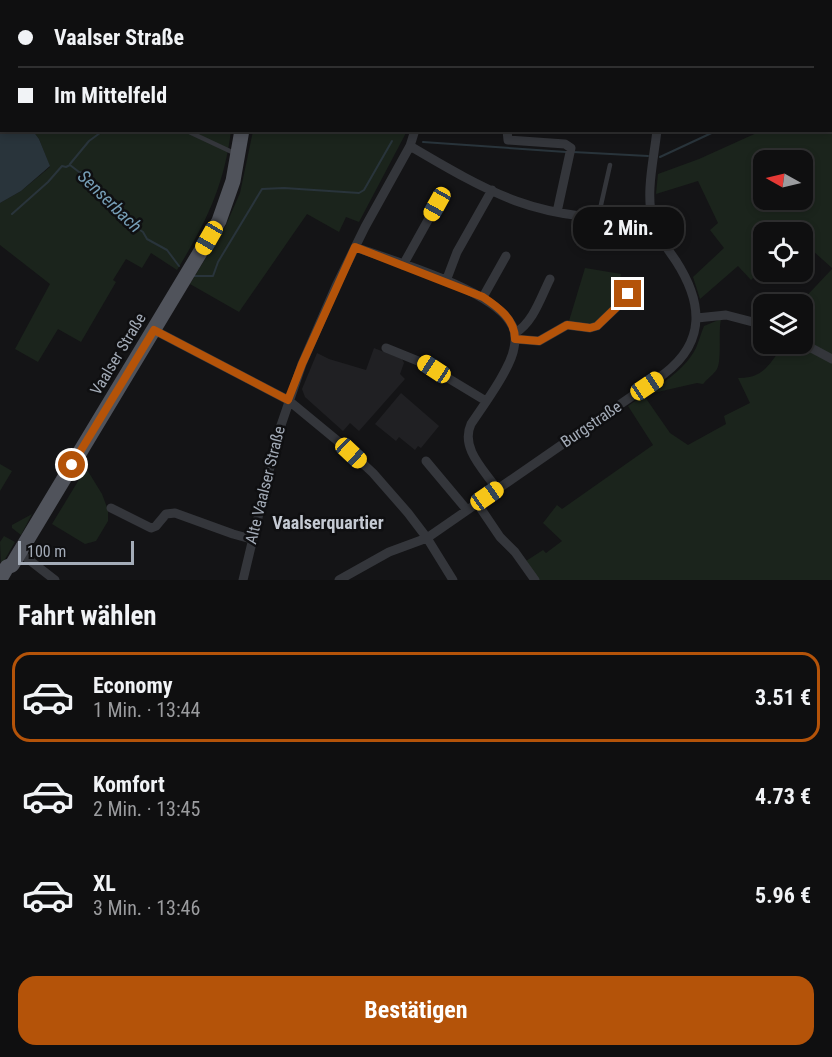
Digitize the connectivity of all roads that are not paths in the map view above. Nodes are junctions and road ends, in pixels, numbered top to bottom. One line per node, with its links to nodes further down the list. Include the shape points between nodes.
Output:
1 (189, 132): 7 (lane)
2 (242, 132): 7 (main road, Vaalser Straße)
3 (414, 132): 6 (street, Alte Vaalser Straße)
4 (507, 132): 11 (street, via 508,140 565,144 571,148)
5 (657, 132): 13 (street, Burgstraße)
6 (410, 146): 9 (street); 14 (street, Alte Vaalser Straße)
7 (240, 154): 23 (main road, Vaalser Straße, via 219,221)
8 (610, 165): 12 (lane)
9 (492, 190): 11 (street); 18 (street, via 457,252)
10 (437, 204): 16 (street)
11 (557, 212): 12 (street)
12 (598, 218): 13 (street)
13 (652, 219): 21 (street, Burgstraße, via 689,283)
14 (355, 247): 16 (street); 28 (street, Alte Vaalser Straße)
15 (506, 256): 20 (street)
16 (403, 265): 18 (street)
17 (550, 279): 24 (street, via 529,321)
18 (446, 281): 20 (street)
19 (628, 288): 24 (street, via 624,300 597,326 567,325 539,341)
20 (483, 297): 24 (street, via 509,319)
21 (697, 318): 22 (street, via 726,315); 31 (street, Burgstraße, via 693,341 672,368)
22 (753, 322)
23 (154, 330): 28 (street); 37 (main road, Vaalser Straße)
24 (515, 336): 29 (street, via 511,360)
25 (386, 348): 29 (street, via 423,363)
26 (813, 349): 27 (street)
27 (832, 359)
28 (288, 400): 35 (street, via 369,469); 36 (street, Alte Vaalser Straße)
29 (486, 401): 31 (street, via 468,430 467,441)
30 (426, 461): 34 (street)
31 (497, 489): 32 (street, Burgstraße)
32 (477, 503): 34 (street, Burgstraße); 45 (street)
33 (111, 508): 36 (street, via 151,528 166,514 176,513)
34 (467, 510): 35 (street, Burgstraße)
35 (427, 538): 38 (street, Burgstraße, via 389,552); 44 (street)
36 (251, 539): 42 (street, Alte Vaalser Straße)
37 (16, 558): 39 (main road, Vaalser Straße); 40 (main road, Vaalser Straße); 41 (street)
38 (350, 577): 43 (street, Burgstraße)
39 (0, 579)
40 (8, 580)
41 (55, 580)
42 (243, 580)
43 (339, 580)
44 (453, 580)
45 (535, 580)

